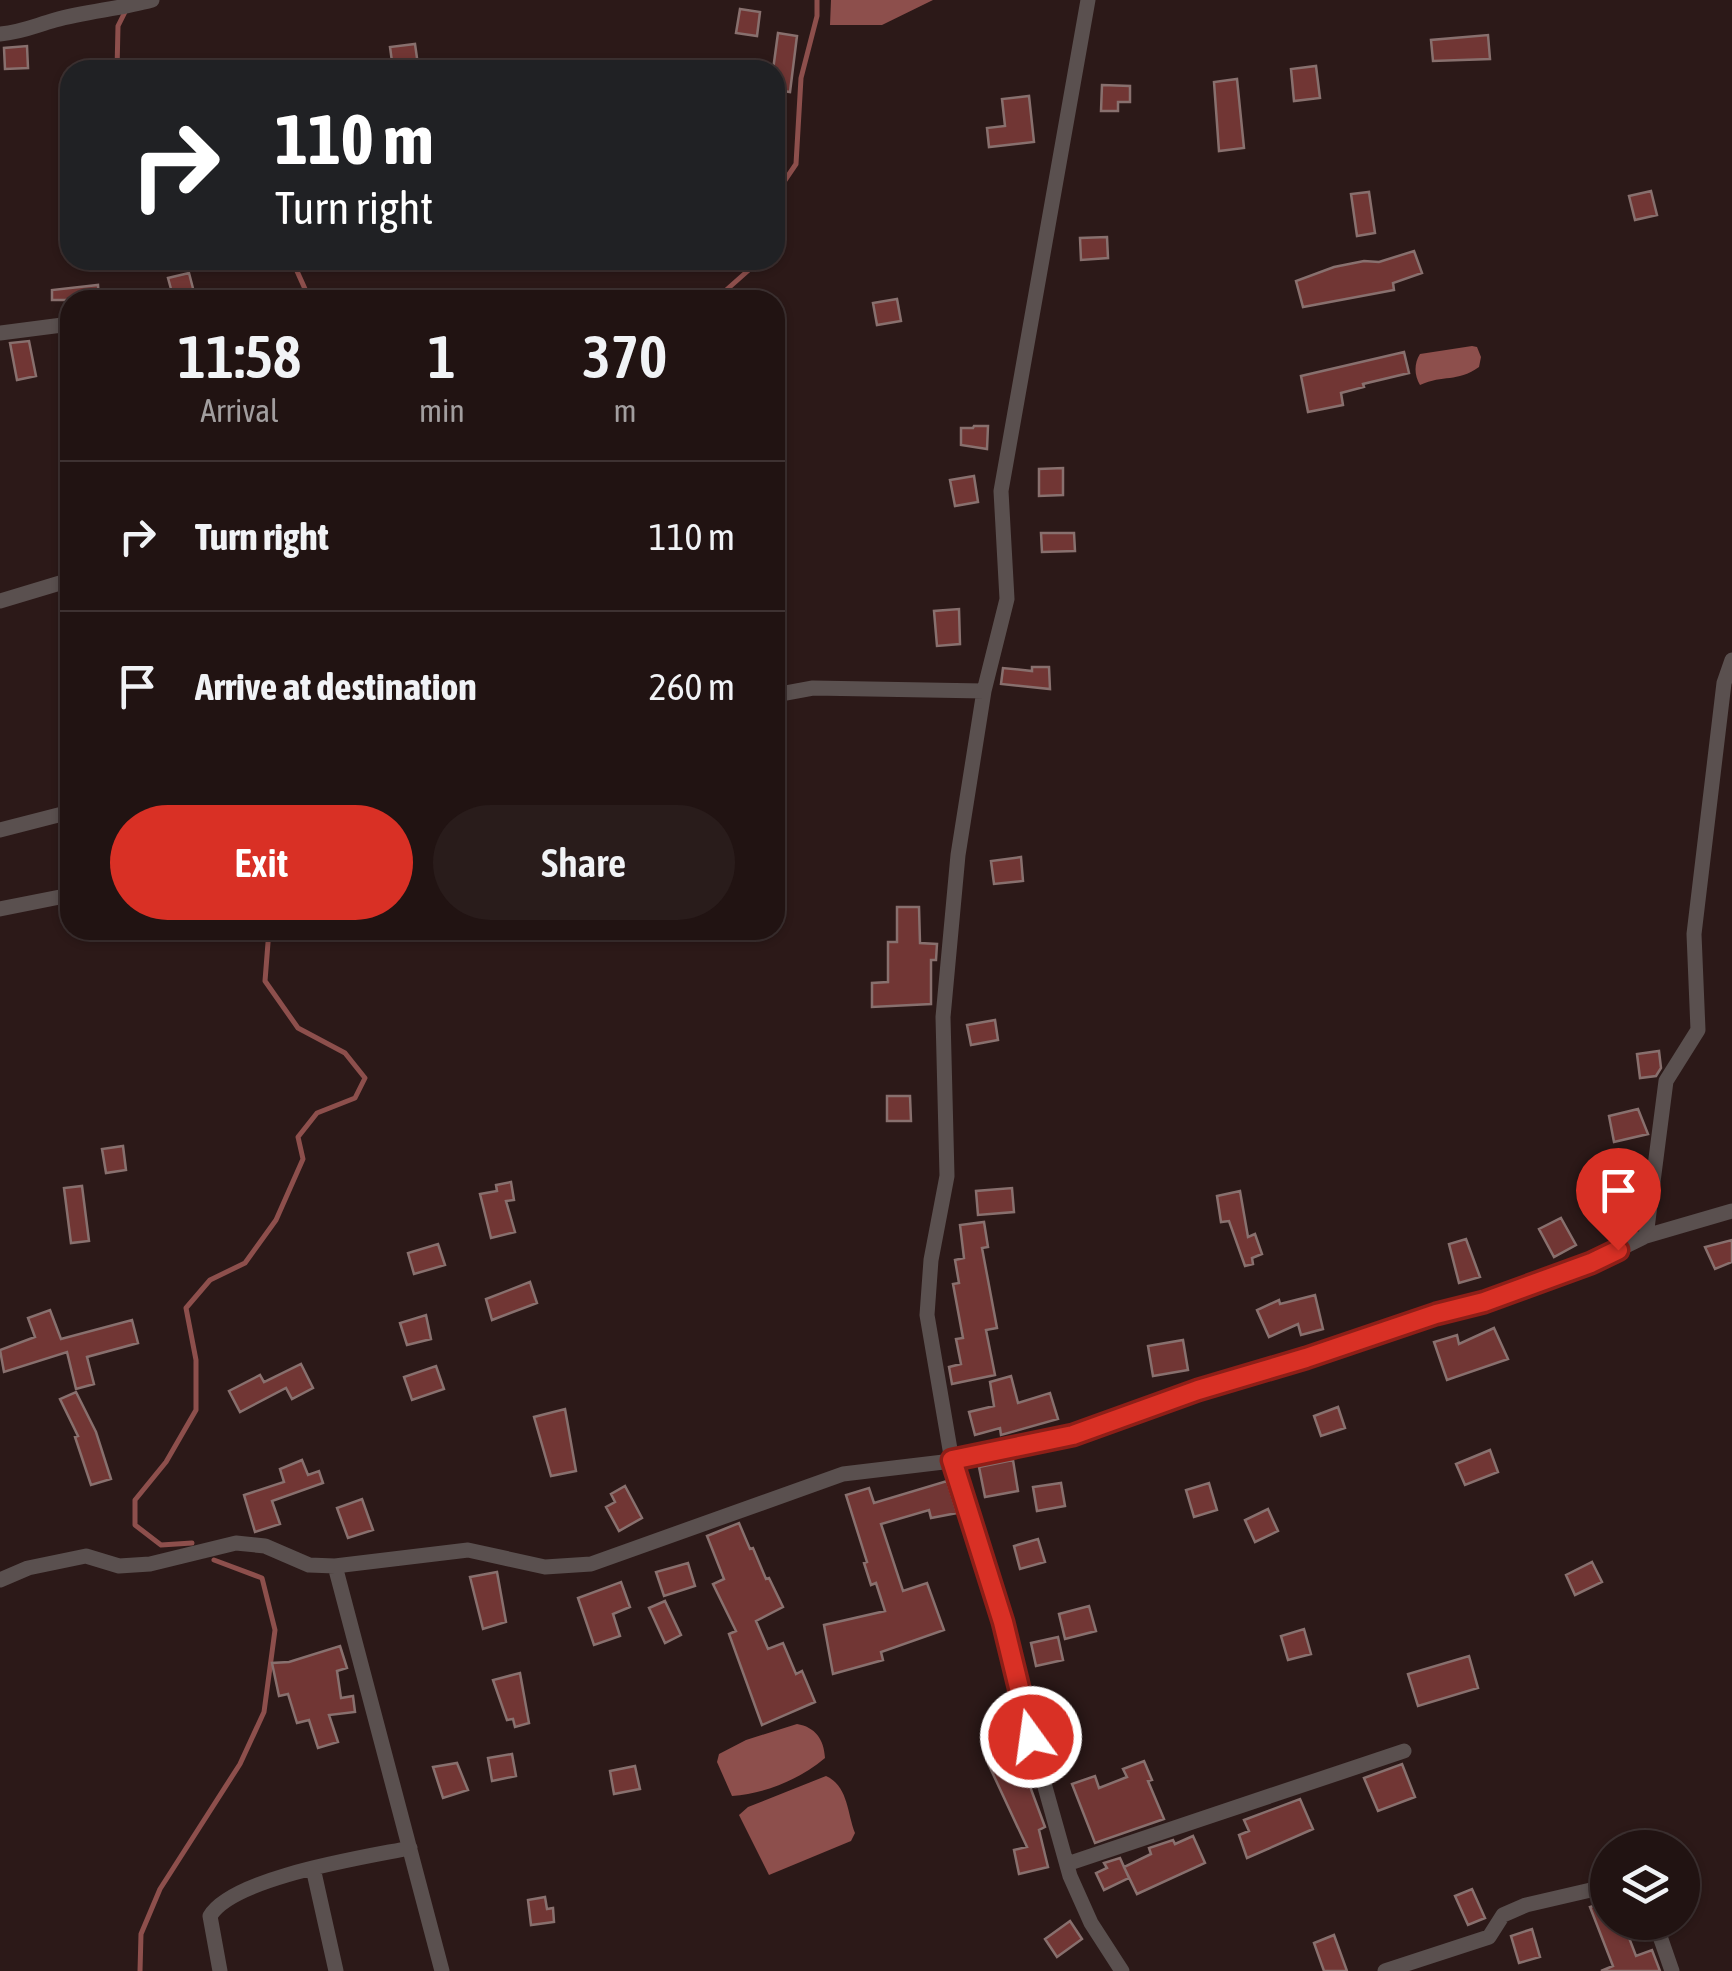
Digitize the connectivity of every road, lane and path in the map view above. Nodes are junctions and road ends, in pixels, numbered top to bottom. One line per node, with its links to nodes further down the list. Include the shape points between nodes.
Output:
1 (152, 0): 3 (street)
2 (1088, 0): 9 (street, via 1000,491 1007,599)
3 (0, 34)
4 (60, 325): 5 (street)
5 (0, 333)
6 (60, 583): 7 (street)
7 (0, 601)
8 (1732, 660): 16 (street, via 1694,934 1698,1030 1666,1082)
9 (984, 691): 10 (street); 17 (street, via 958,855 943,1017 947,1176 926,1316)
10 (785, 693)
11 (60, 815): 12 (street)
12 (0, 830)
13 (60, 897): 14 (street)
14 (0, 909)
15 (1732, 1211): 16 (street)
16 (1646, 1236): 17 (street, via 1484,1302 1073,1435)
17 (952, 1460): 18 (street, via 843,1474 591,1564 545,1568 468,1550); 22 (street)
18 (335, 1566): 19 (street, via 236,1543 150,1564 120,1566 86,1556); 21 (street)
19 (0, 1580)
20 (1404, 1751): 22 (street)
21 (410, 1848): 23 (street); 28 (street)
22 (1067, 1864): 29 (street, via 1090,1924)
23 (314, 1868): 26 (street, via 214,1908); 27 (street)
24 (1590, 1890): 30 (street, via 1526,1905 1503,1915 1489,1937)
25 (1661, 1940): 31 (street)
26 (220, 1971)
27 (336, 1971)
28 (442, 1971)
29 (1122, 1971)
30 (1386, 1971)
31 (1672, 1971)

